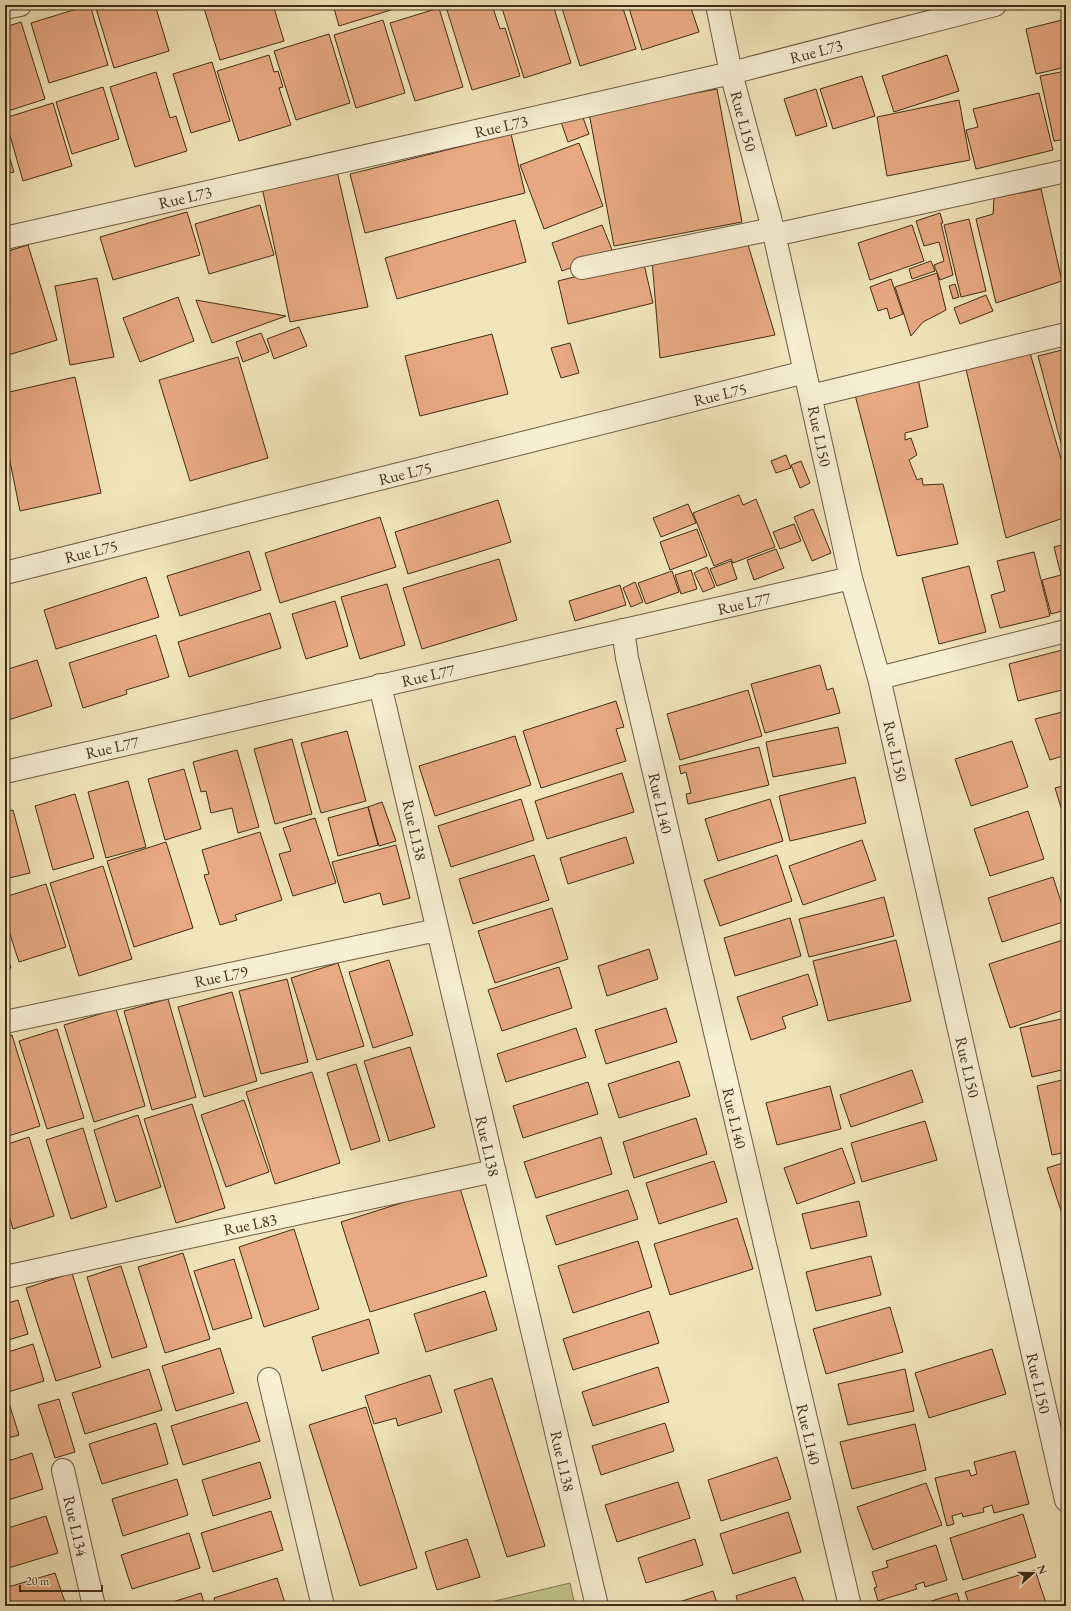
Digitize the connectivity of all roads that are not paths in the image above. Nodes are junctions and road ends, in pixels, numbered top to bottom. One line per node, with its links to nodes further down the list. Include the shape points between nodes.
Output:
1 (20, 5): 4 (street)
2 (717, 5): 5 (street, Rue L150)
3 (995, 5): 5 (street, Rue L73)
4 (5, 8)
5 (731, 74): 7 (street, Rue L150); 8 (street, Rue L73)
6 (1066, 172): 7 (street)
7 (773, 232): 9 (street); 11 (street, Rue L150)
8 (5, 238)
9 (582, 268)
10 (1066, 334): 12 (street)
11 (805, 372): 12 (street, Rue L150); 13 (street, Rue L75)
12 (811, 396): 14 (street, Rue L150)
13 (5, 573)
14 (851, 578): 15 (street, Rue L77); 17 (street, Rue L150)
15 (623, 630): 18 (street, Rue L77); 30 (street, Rue L140, via 629,666)
16 (1066, 631): 17 (street)
17 (879, 678): 26 (street, Rue L150)
18 (380, 686): 19 (street, Rue L77); 20 (street, Rue L138)
19 (5, 772)
20 (437, 930): 21 (street, Rue L79); 22 (street, Rue L138)
21 (5, 1022)
22 (494, 1171): 23 (street, Rue L83); 29 (street, Rue L138)
23 (5, 1277)
24 (269, 1379): 28 (street)
25 (63, 1470): 27 (street, Rue L134)
26 (1066, 1500)
27 (94, 1606)
28 (323, 1606)
29 (597, 1606)
30 (850, 1606)

